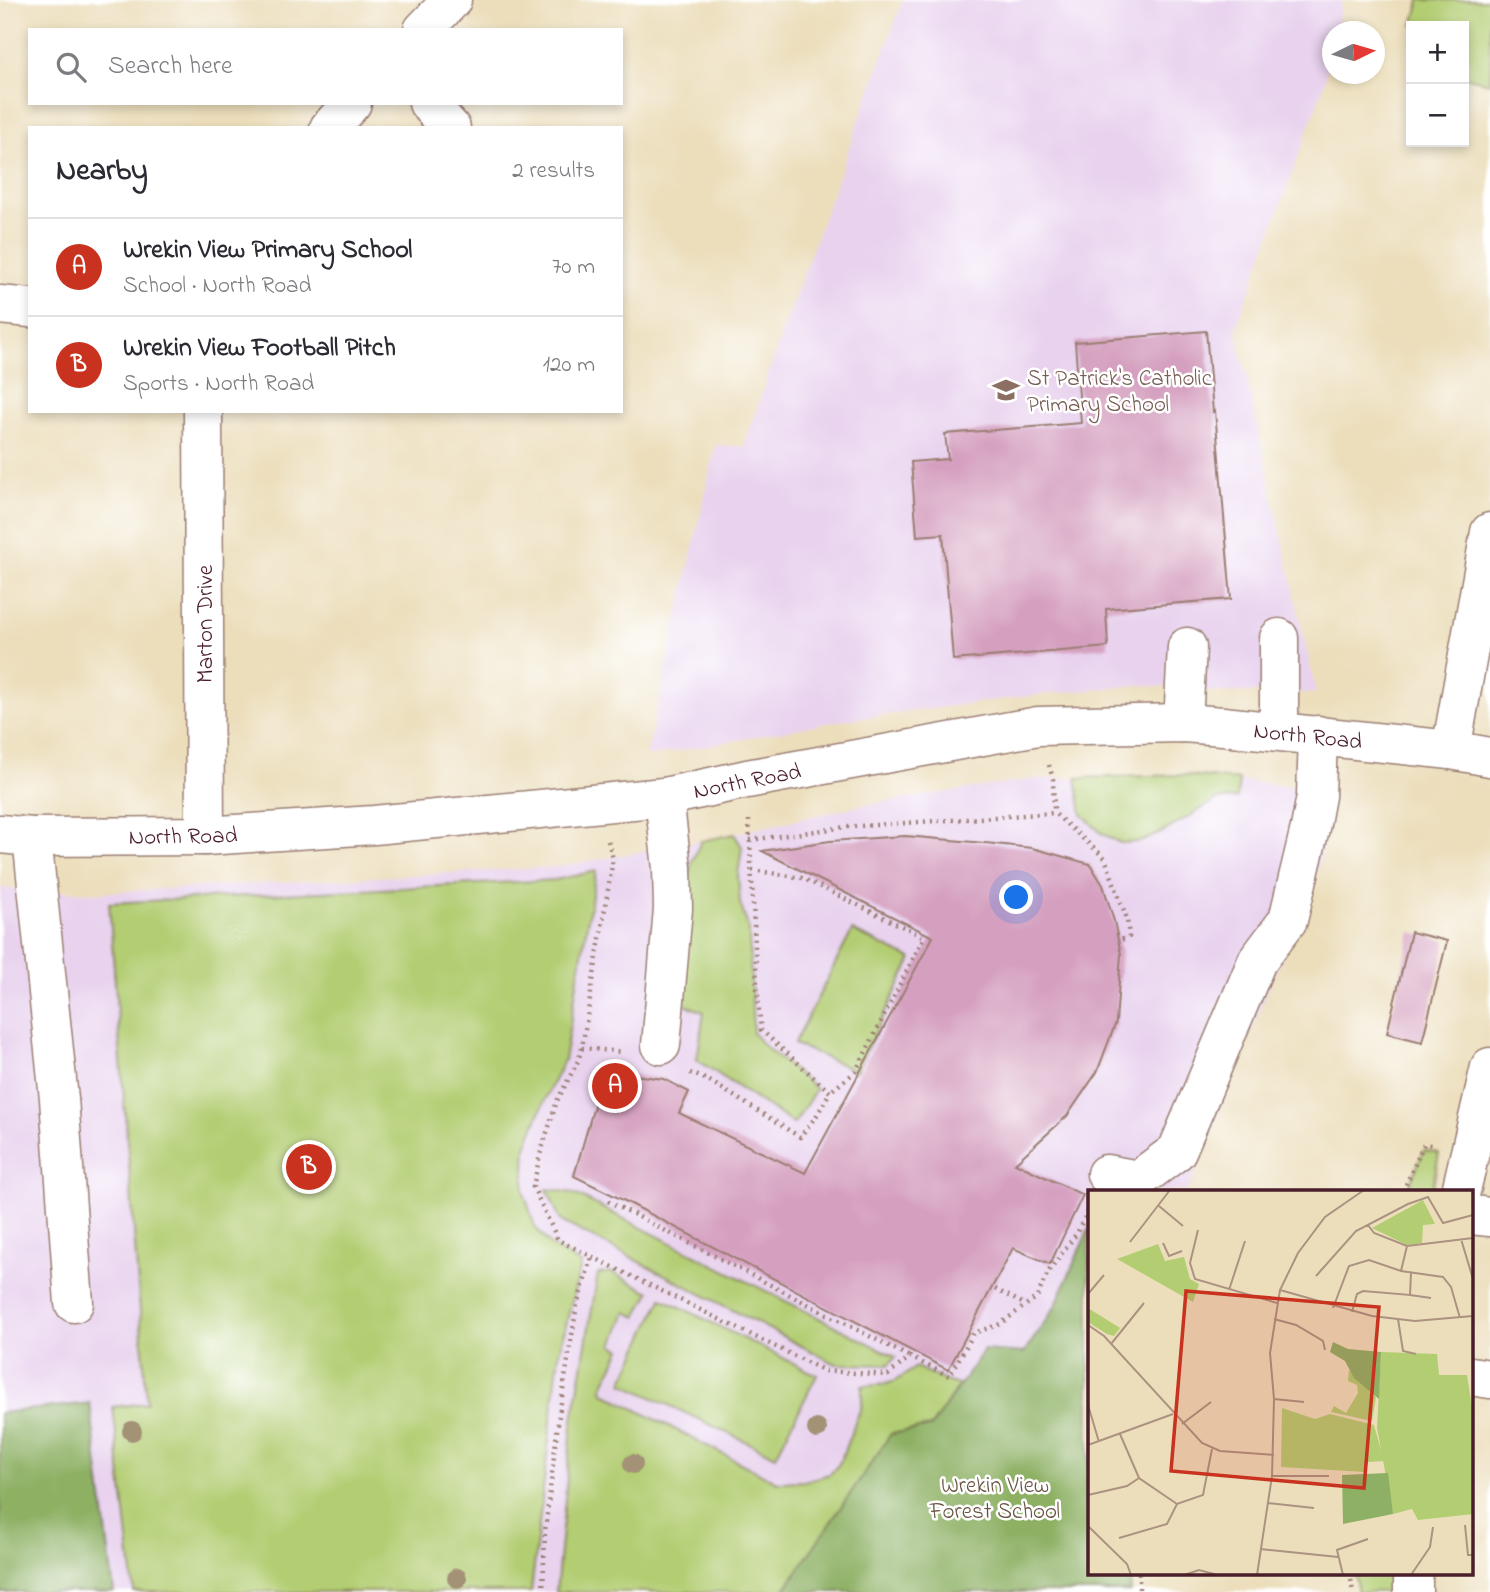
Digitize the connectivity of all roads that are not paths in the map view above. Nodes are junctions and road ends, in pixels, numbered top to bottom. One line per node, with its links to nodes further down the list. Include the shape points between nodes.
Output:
1 (452, 0): 2 (street)
2 (425, 28)
3 (350, 105): 5 (street)
4 (430, 105): 6 (street)
5 (331, 126)
6 (449, 126)
7 (0, 305): 8 (street)
8 (28, 307)
9 (203, 413): 20 (street, Marton Drive)
10 (1490, 532): 16 (street)
11 (1279, 638): 14 (street)
12 (1187, 647): 13 (street)
13 (1183, 723): 14 (street, North Road); 18 (street, North Road, via 1038,726)
14 (1279, 731): 15 (street, North Road)
15 (1318, 735): 16 (street, North Road); 23 (street, via 1316,796 1288,920 1257,961 1177,1152 1138,1180)
16 (1451, 750): 17 (street, North Road)
17 (1490, 757)
18 (664, 797): 20 (street, North Road); 21 (street, via 673,909)
19 (16, 835): 20 (street, North Road); 27 (street, via 59,1099)
20 (205, 836)
21 (661, 1045)
22 (1490, 1067): 24 (street)
23 (1106, 1174)
24 (1461, 1190)
25 (1472, 1215): 26 (street)
26 (1490, 1217)
27 (74, 1303)
28 (1472, 1376): 29 (street)
29 (1490, 1379)
30 (1413, 1574): 31 (street)
31 (1413, 1592)

